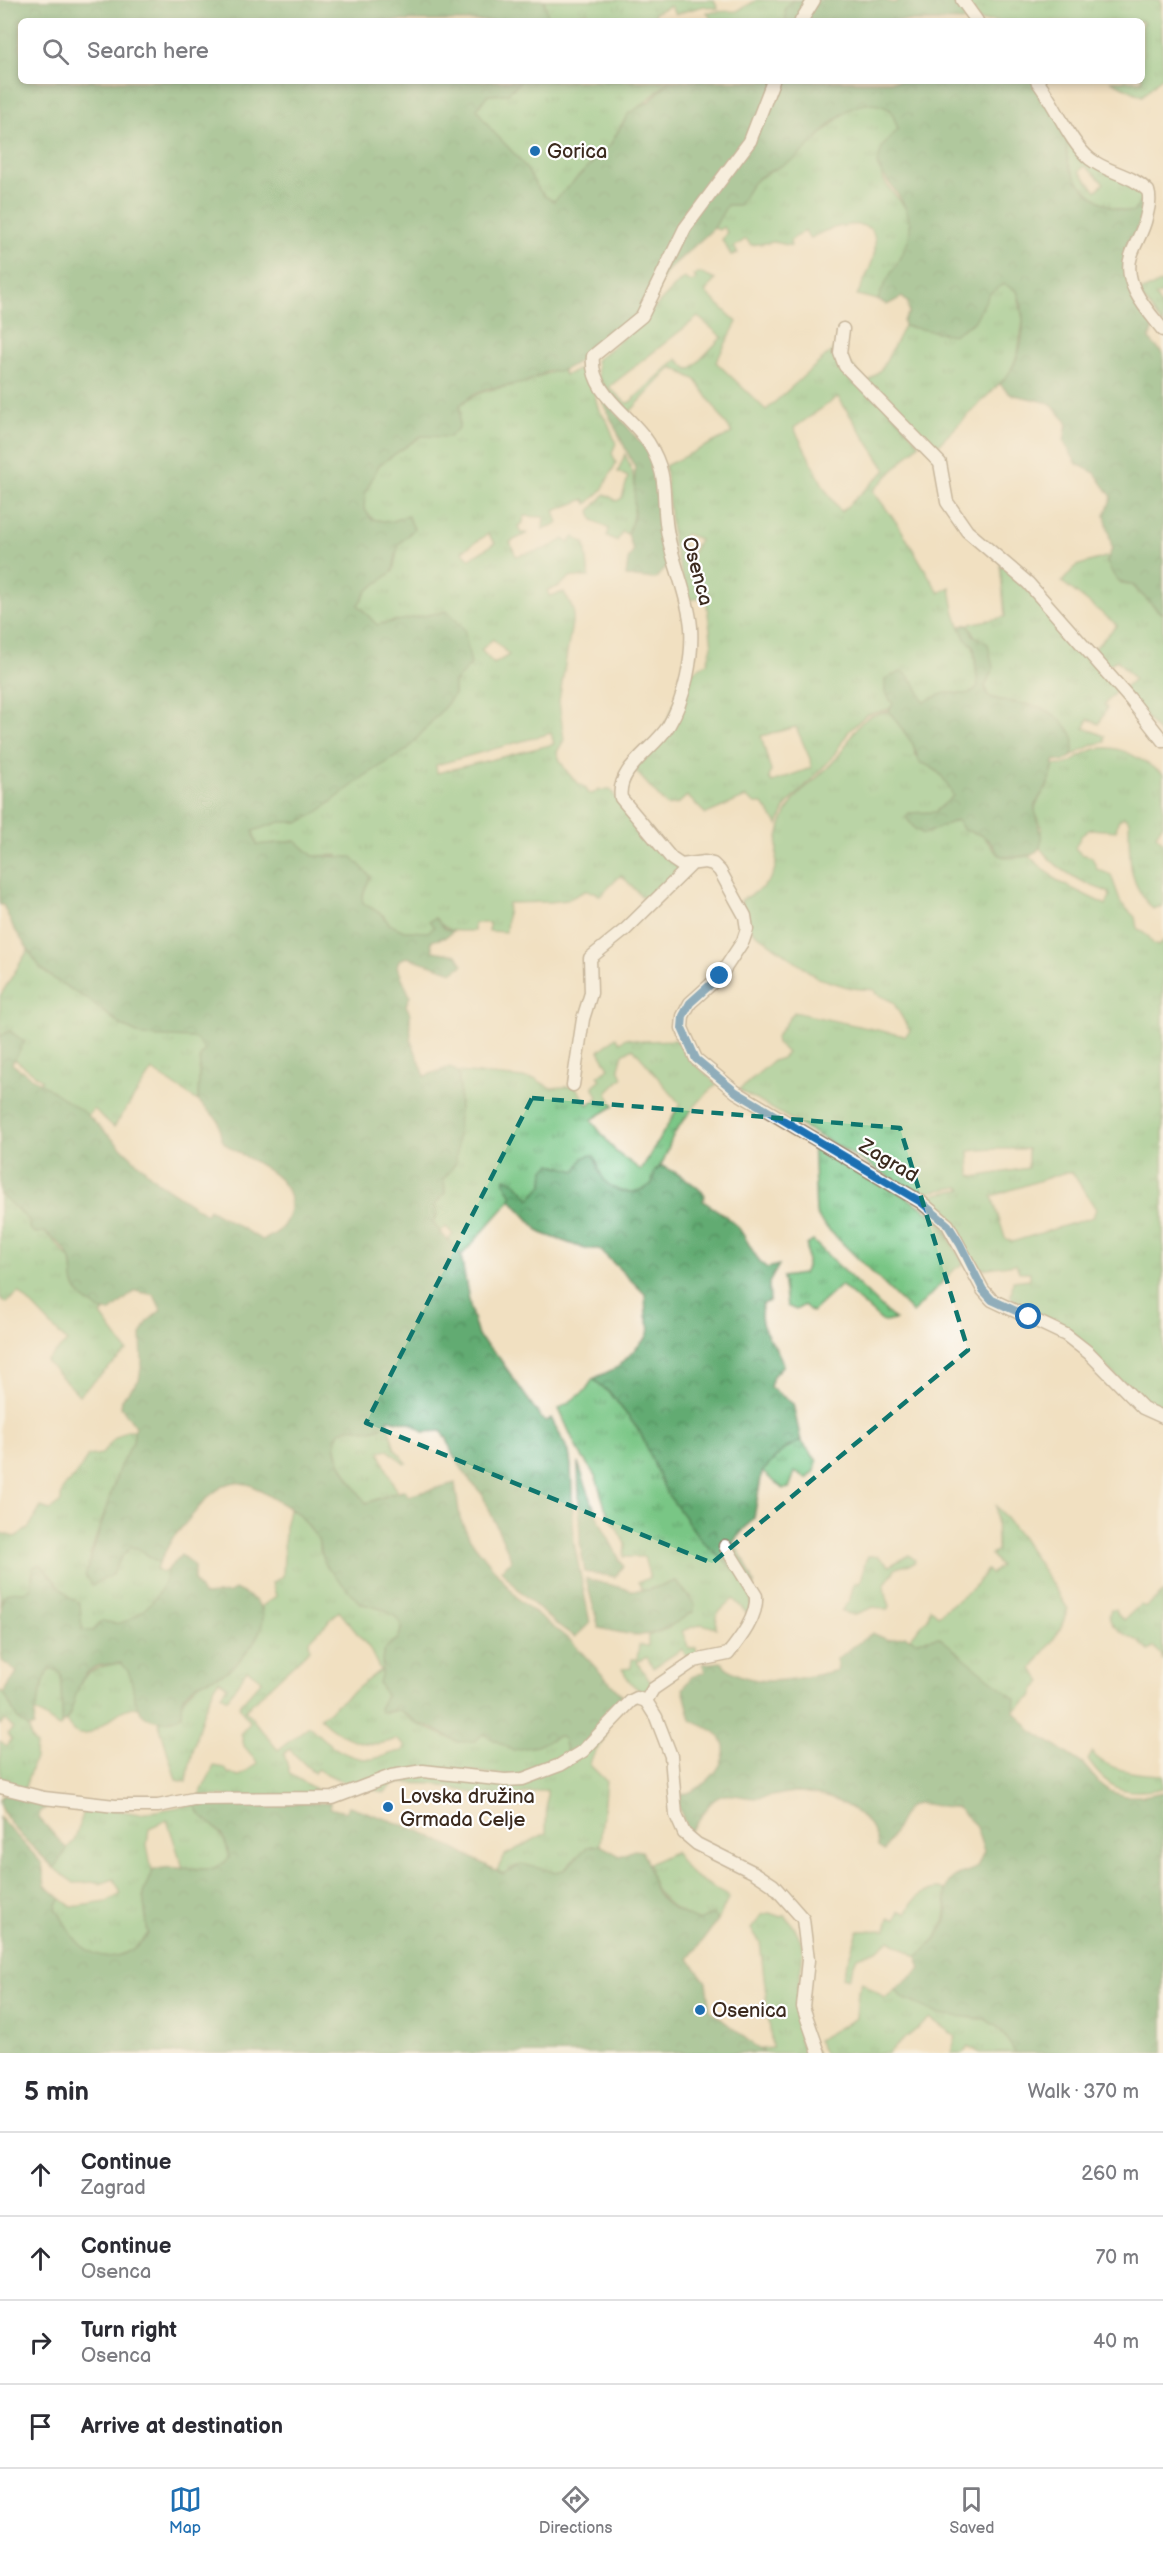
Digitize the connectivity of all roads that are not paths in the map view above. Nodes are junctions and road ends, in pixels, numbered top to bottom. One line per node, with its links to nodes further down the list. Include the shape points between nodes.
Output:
1 (814, 0): 3 (street)
2 (962, 0): 4 (street)
3 (803, 18)
4 (975, 18)
5 (772, 84): 10 (street, Osenca, via 750,141 685,228 642,316 593,356 595,379 647,440 664,474 667,530 688,604 691,631 683,693 671,723 659,741 623,776 619,788 621,798 648,833 672,859)
6 (1039, 84): 8 (street, via 1089,158 1148,191 1142,234 1130,267 1138,297)
7 (843, 329): 9 (street, via 840,353 844,366 940,463 946,502 953,515 988,551 1028,583)
8 (1163, 330)
9 (1163, 741)
10 (690, 866): 11 (street, via 626,929 590,958 591,993); 12 (street, Osenca, via 713,864 746,916 743,941 720,976 690,1003 682,1028 696,1059)
11 (573, 1085)
12 (736, 1092): 13 (street, Zagrad, via 921,1202 948,1225 992,1300 1066,1335 1143,1408)
13 (1163, 1417)
14 (725, 1546): 15 (street, via 756,1596 751,1617 728,1654 694,1661 653,1689)
15 (646, 1701): 16 (street, via 631,1701 584,1751 560,1766 523,1779 423,1771 391,1776 333,1798 193,1799 158,1806 115,1806 44,1798); 17 (street, via 671,1756 672,1794 684,1833 772,1885 803,1919 808,1960 802,2007)
16 (0, 1787)
17 (819, 2053)

